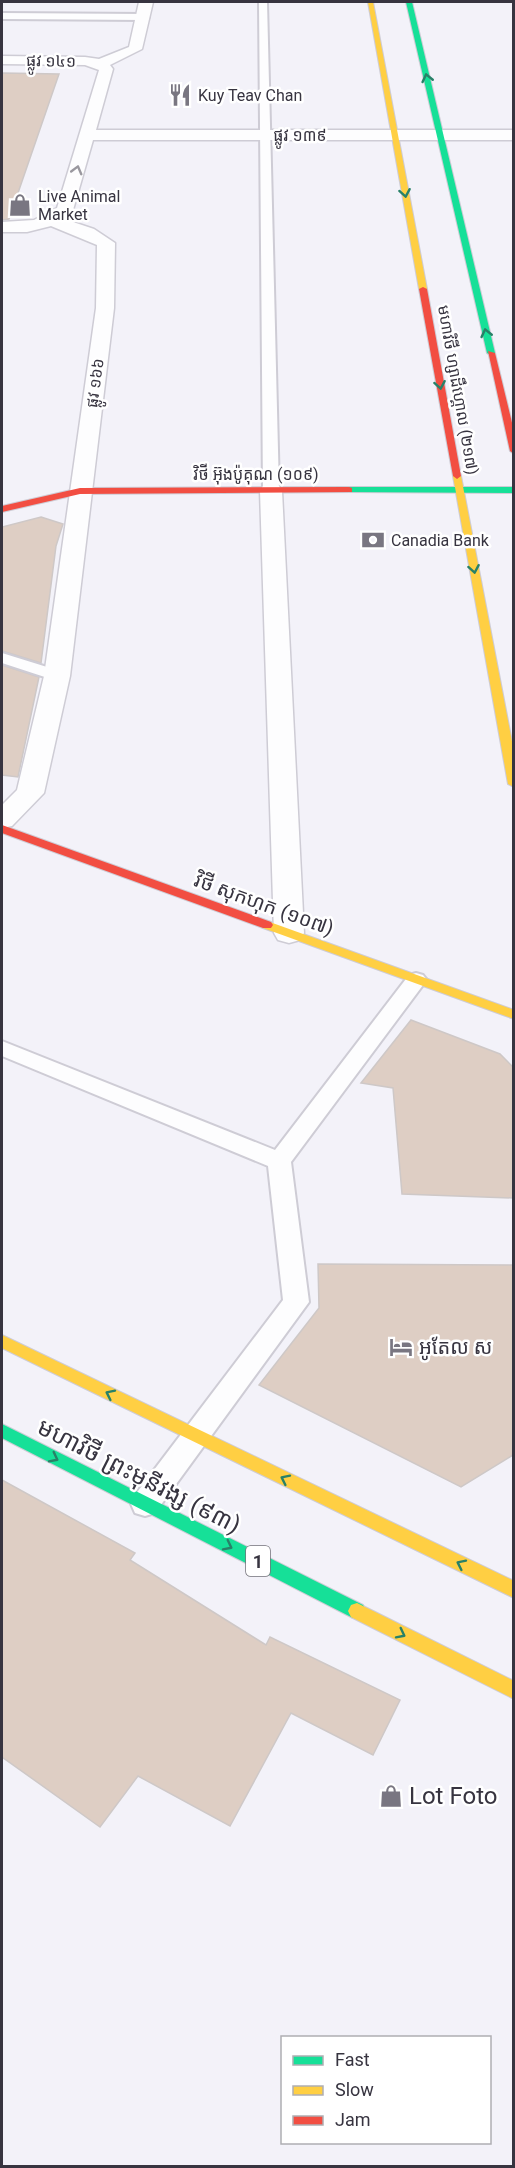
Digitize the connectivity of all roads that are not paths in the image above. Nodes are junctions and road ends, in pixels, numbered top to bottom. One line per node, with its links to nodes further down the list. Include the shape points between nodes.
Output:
1 (146, 2): 6 (street)
2 (263, 2): 10 (lane)
3 (370, 2): 11 (main road, មហាវិថី ហ្សាដឹហ្គោល (២១៧))
4 (409, 2): 12 (main road, មហាវិថី ហ្សាដឹហ្គោល (២១៧), one-way to 4)
5 (2, 16): 6 (lane)
6 (144, 17): 8 (street, via 135,49)
7 (2, 60): 8 (street, ផ្លូវ ១៤១)
8 (101, 64): 9 (street, via 106,69)
9 (86, 135): 10 (street, ផ្លូវ ១៣៩); 14 (street, one-way to 9, via 65,210)
10 (265, 135): 11 (street, ផ្លូវ ១៣៩); 19 (lane)
11 (395, 135): 12 (street, ផ្លូវ ១៣៩); 17 (main road, មហាវិថី ហ្សាដឹហ្គោល (២១៧), one-way to 17)
12 (441, 135): 13 (street, ផ្លូវ ១៣៩); 16 (main road, មហាវិថី ហ្សាដឹហ្គោល (២១៧), one-way to 12)
13 (513, 135)
14 (53, 221): 15 (street, via 28,228); 20 (street, ផ្លូវ ១៦៦, via 106,243 105,308)
15 (2, 228)
16 (513, 451)
17 (459, 490): 18 (main road, វិថី អ៊ុងប៉ូគុណ (១០៩)); 19 (main road, វិថី អ៊ុងប៉ូគុណ (១០៩)); 24 (main road, មហាវិថី ហ្សាដឹហ្គោល (២១៧), one-way to 24)
18 (513, 490)
19 (271, 491): 20 (main road, វិថី អ៊ុងប៉ូគុណ (១០៩)); 27 (street)
20 (80, 492): 21 (main road, វិថី អ៊ុងប៉ូគុណ (១០៩)); 23 (street, ផ្លូវ ១៦៦)
21 (2, 509)
22 (2, 658): 23 (lane)
23 (57, 676): 25 (street, ផ្លូវ ១៦៦, via 30,793)
24 (513, 784)
25 (2, 820)
26 (2, 829): 27 (main road, វិថី សុកហុក (១០៧))
27 (289, 933): 28 (main road, វិថី សុកហុក (១០៧))
28 (416, 980): 29 (main road, វិថី សុកហុក (១០៧)); 31 (lane)
29 (513, 1015)
30 (2, 1048): 31 (lane)
31 (279, 1161): 34 (lane, via 296,1302)
32 (2, 1341): 34 (main road, one-way to 32)
33 (2, 1431): 35 (main road, មហាវិថី ព្រះមុនីវង្ស (៩៣) / 1, one-way to 35)
34 (195, 1435): 35 (lane); 36 (main road, one-way to 34)
35 (146, 1504): 37 (main road, មហាវិថី ព្រះមុនីវង្ស (៩៣) / 1, one-way to 37)
36 (513, 1590)
37 (513, 1691)

